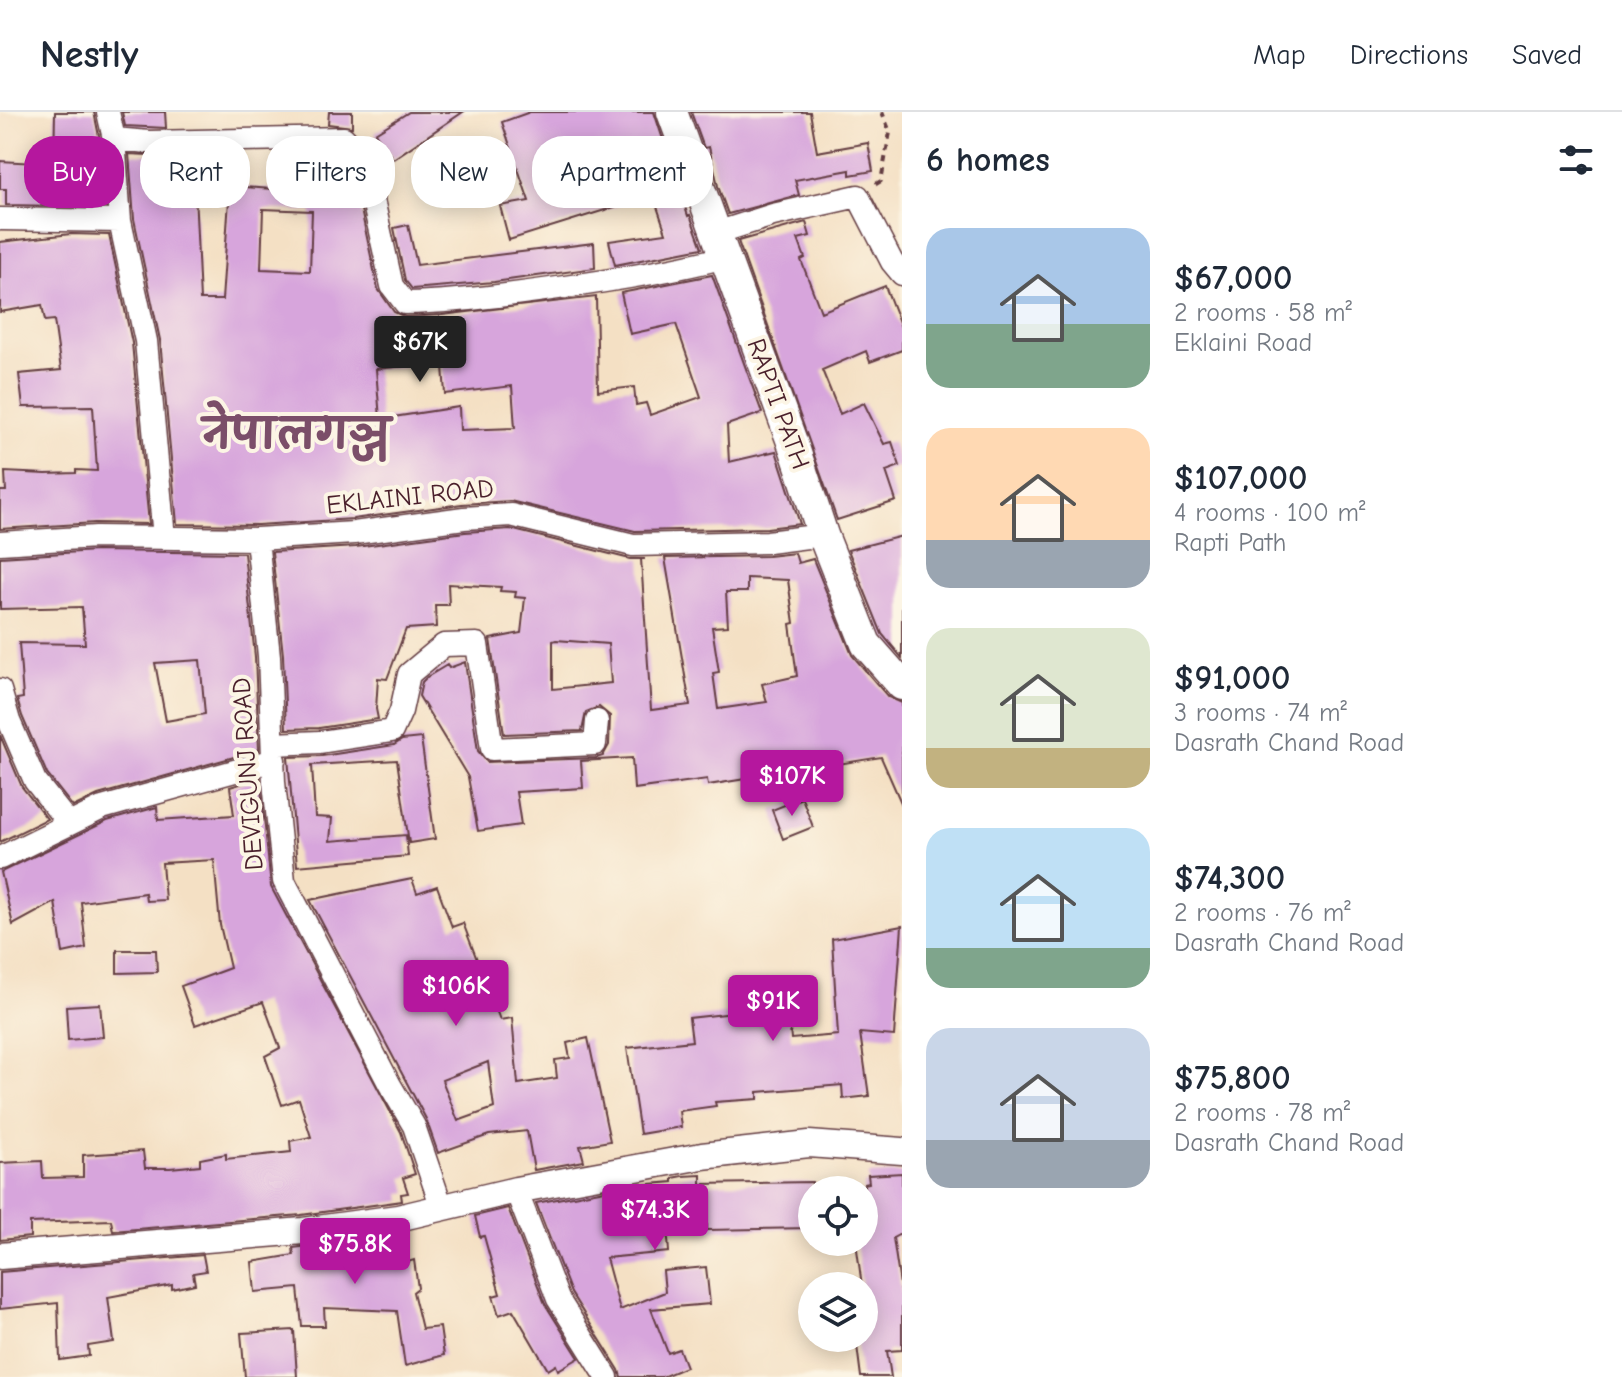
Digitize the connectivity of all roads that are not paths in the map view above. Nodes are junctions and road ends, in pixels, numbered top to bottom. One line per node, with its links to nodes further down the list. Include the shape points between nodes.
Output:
1 (108, 112): 3 (street)
2 (672, 112): 8 (main road, RAPTI PATH)
3 (113, 136)
4 (124, 140): 8 (street, via 344,138 364,159 392,286 405,303 498,296 674,270)
5 (119, 208): 7 (street)
6 (0, 219): 7 (street)
7 (120, 221): 11 (street, via 146,341)
8 (720, 245): 9 (street, via 773,215 858,196); 10 (main road, RAPTI PATH)
9 (902, 274)
10 (823, 535): 12 (street, EKLAINI ROAD, via 768,542 633,545 511,515); 14 (main road, RAPTI PATH, via 866,644)
11 (164, 538): 12 (street, EKLAINI ROAD); 13 (street, EKLAINI ROAD)
12 (257, 539): 17 (street, DEVIGUNJ ROAD)
13 (0, 543)
14 (902, 685)
15 (0, 690): 18 (street, via 35,781)
16 (597, 721): 17 (street, via 595,744 492,749 477,644 444,645 409,674 392,731)
17 (273, 752): 18 (street, via 102,808); 22 (street, DEVIGUNJ ROAD, via 284,881 414,1126)
18 (69, 824): 19 (street)
19 (0, 858)
20 (902, 1151): 21 (street, via 809,1144 702,1156)
21 (516, 1190): 22 (street); 24 (street, via 558,1299)
22 (442, 1208): 23 (street, via 303,1231)
23 (0, 1256)
24 (607, 1377)

